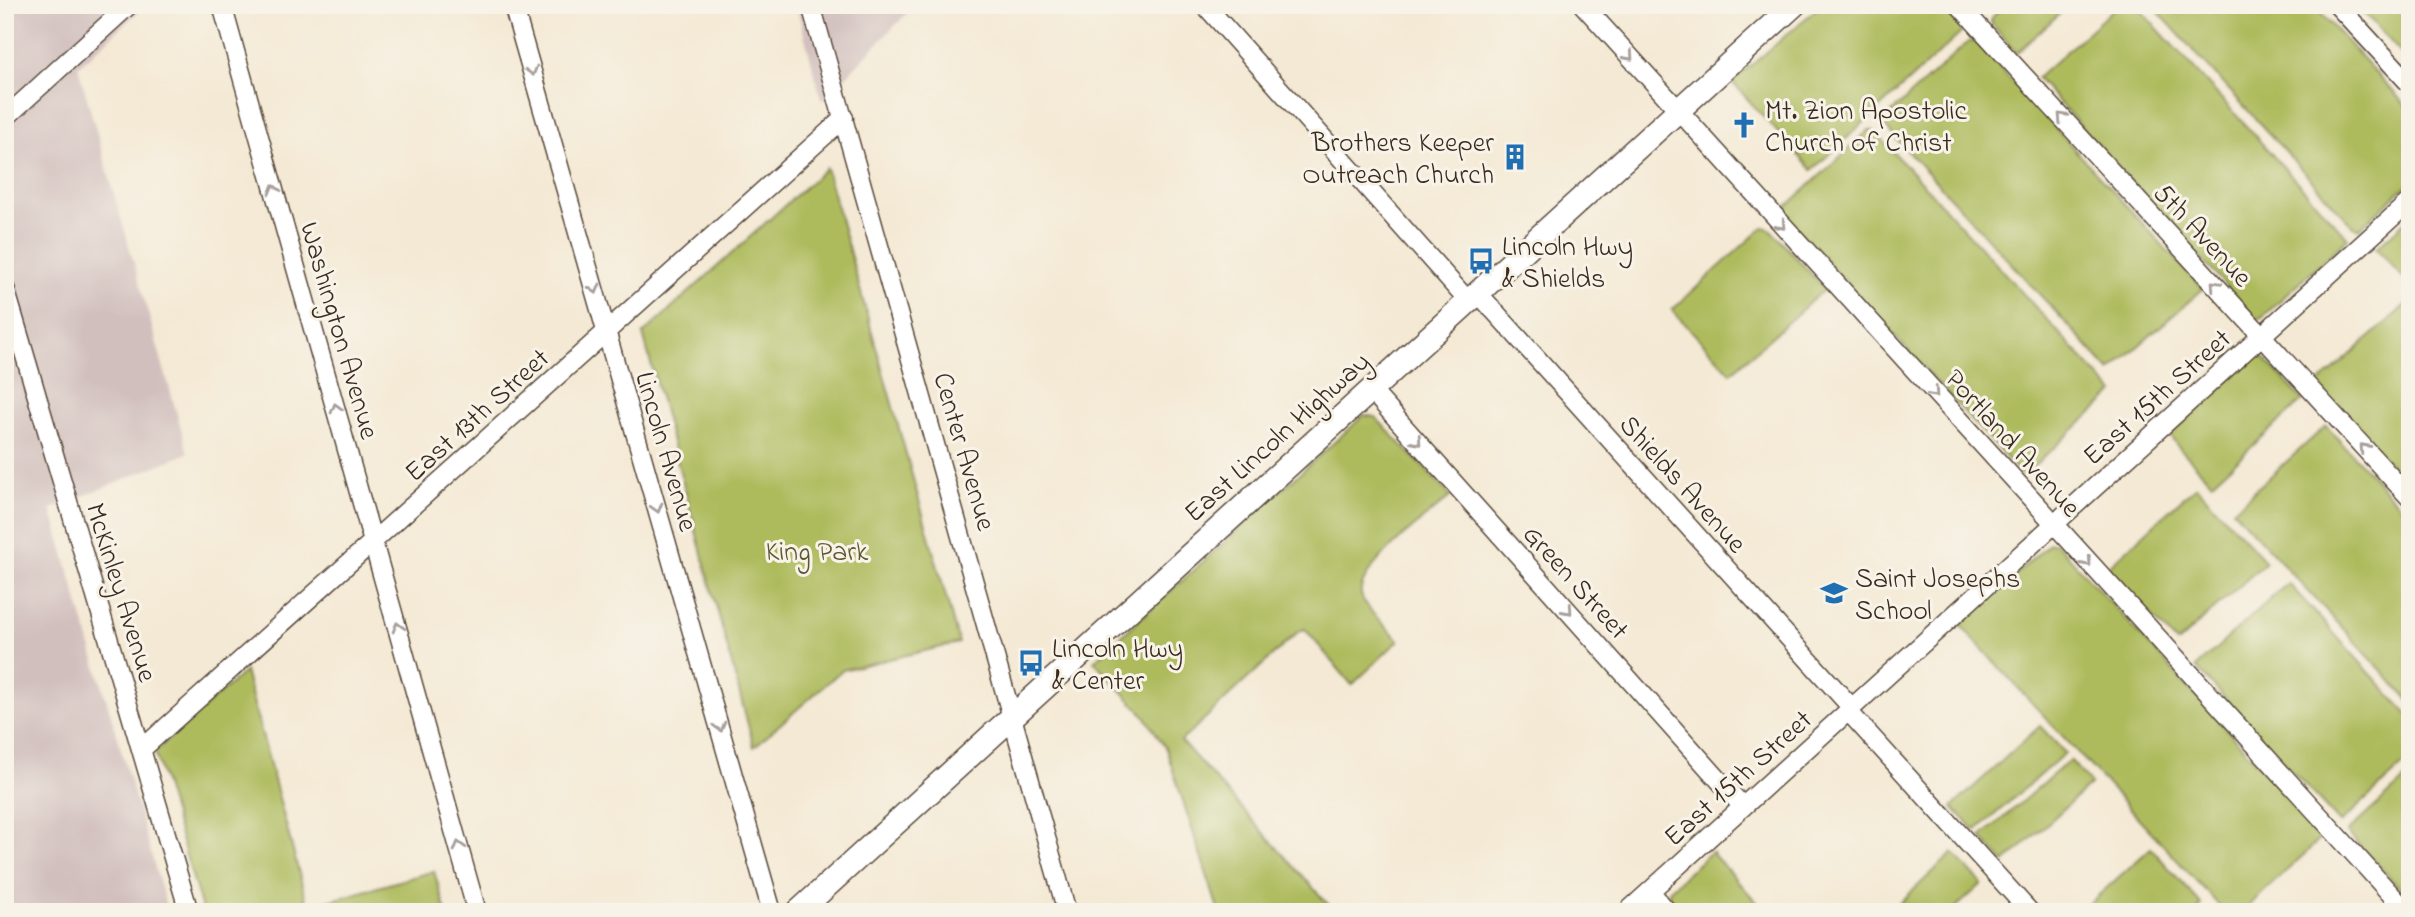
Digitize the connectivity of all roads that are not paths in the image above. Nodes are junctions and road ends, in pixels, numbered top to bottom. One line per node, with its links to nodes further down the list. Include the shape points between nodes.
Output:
1 (129, 5): 12 (street)
2 (222, 5): 22 (street, Washington Avenue, one-way to 2)
3 (513, 5): 17 (street, Lincoln Avenue, one-way to 17)
4 (811, 5): 13 (street, Center Avenue)
5 (1205, 5): 16 (street, Shields Avenue)
6 (1583, 5): 11 (street, Portland Avenue, one-way to 11)
7 (1794, 5): 11 (main road, East Lincoln Highway)
8 (1959, 5): 18 (street, 5th Avenue, one-way to 8)
9 (2337, 5): 10 (street)
10 (2410, 84)
11 (1679, 110): 16 (main road, East Lincoln Highway); 21 (street, Portland Avenue, one-way to 21)
12 (5, 118)
13 (844, 118): 17 (street, East 13th Street); 24 (street, Center Avenue)
14 (2410, 201): 18 (street, East 15th Street)
15 (5, 288): 25 (street, McKinley Avenue)
16 (1473, 297): 19 (main road, East Lincoln Highway); 23 (street, Shields Avenue)
17 (607, 331): 22 (street, East 13th Street); 30 (street, Lincoln Avenue, one-way to 30)
18 (2262, 335): 20 (street, 5th Avenue, one-way to 18); 21 (street, East 15th Street)
19 (1371, 390): 24 (main road, East Lincoln Highway); 26 (street, Green Street, one-way to 26)
20 (2410, 498)
21 (2053, 524): 23 (street, East 15th Street); 36 (street, Portland Avenue, one-way to 36)
22 (374, 541): 25 (street, East 13th Street); 29 (street, Washington Avenue, one-way to 22)
23 (1850, 709): 26 (street, East 15th Street); 35 (street, Shields Avenue)
24 (1012, 716): 31 (main road, East Lincoln Highway); 32 (street, Center Avenue)
25 (142, 749): 28 (street, McKinley Avenue)
26 (1743, 807): 27 (street, East 15th Street)
27 (1650, 891): 33 (street, East 15th Street); 34 (street)
28 (189, 912)
29 (477, 912)
30 (772, 912)
31 (798, 912)
32 (1067, 912)
33 (1627, 912)
34 (1668, 912)
35 (2030, 912)
36 (2407, 912)

